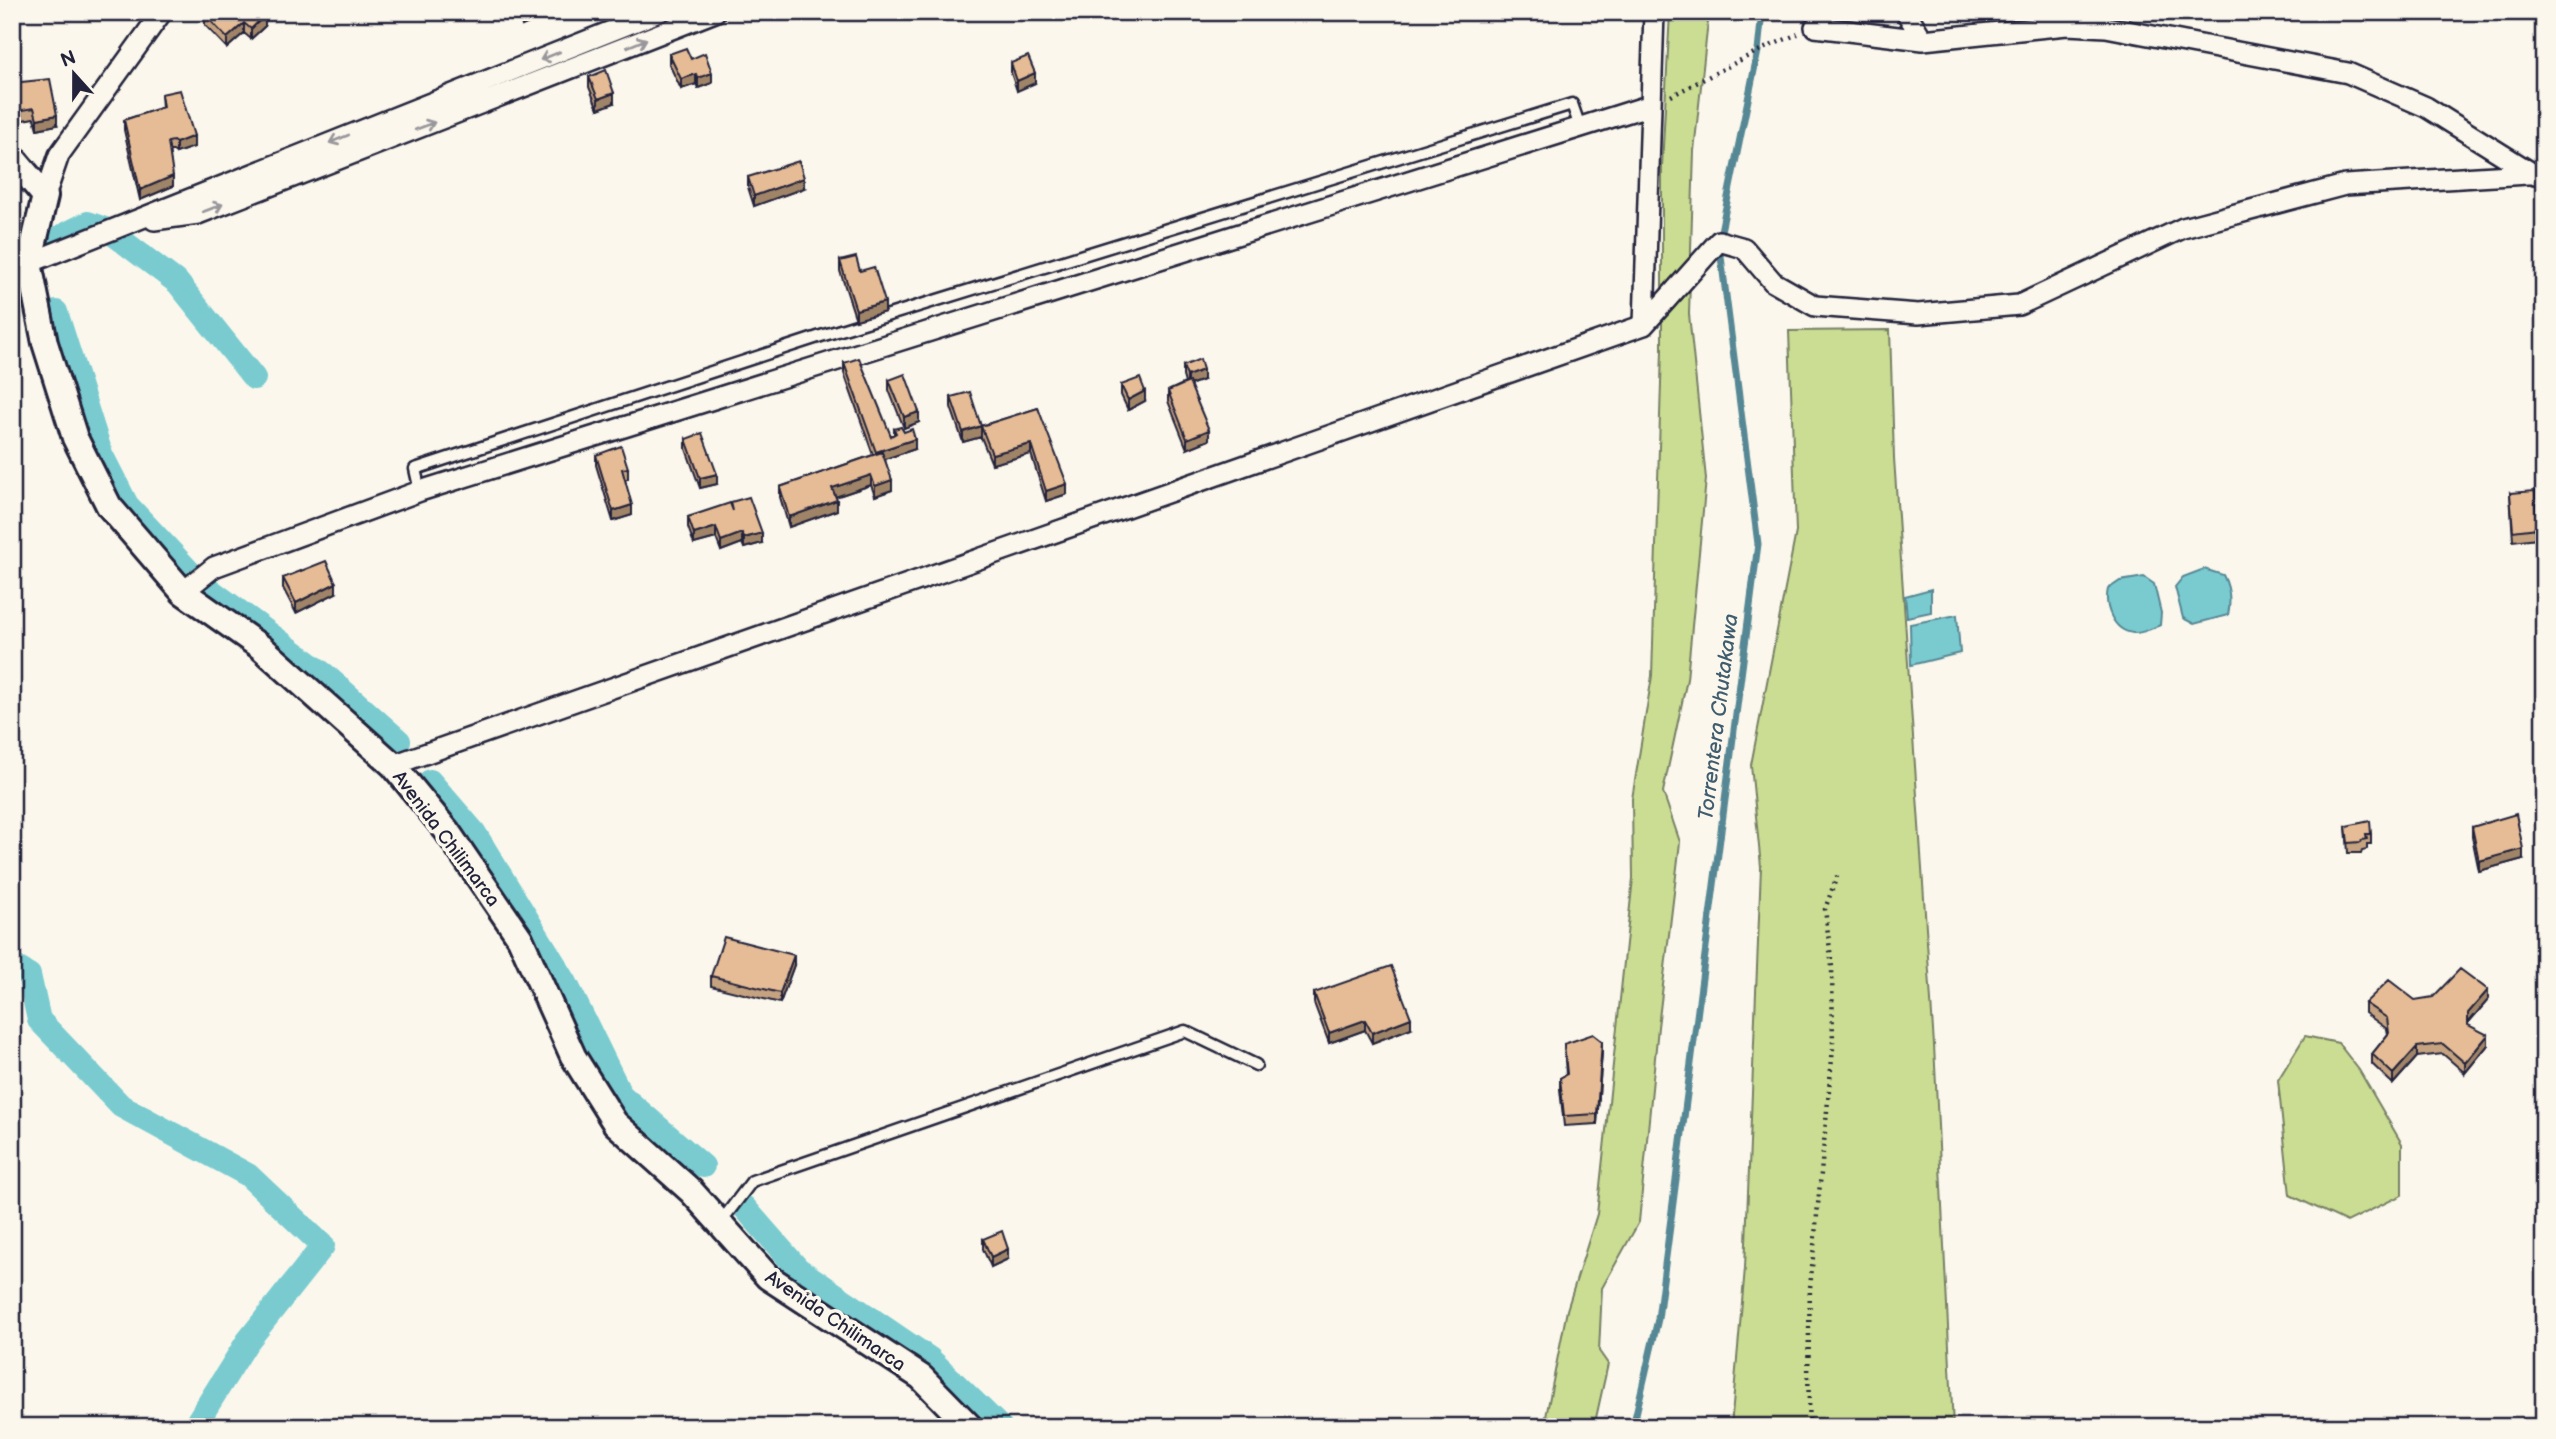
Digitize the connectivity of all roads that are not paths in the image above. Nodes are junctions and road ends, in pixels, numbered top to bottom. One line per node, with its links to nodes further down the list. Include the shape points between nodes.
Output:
1 (162, 12): 12 (street, via 60,155)
2 (659, 12): 13 (street, one-way to 13)
3 (715, 12): 13 (street, one-way to 3, via 198,214)
4 (1654, 12): 8 (street)
5 (1906, 12): 7 (street)
6 (1815, 27): 7 (street)
7 (1923, 40): 11 (street, via 2067,25 2106,27 2348,73 2426,107)
8 (1651, 105): 9 (street); 15 (street)
9 (1580, 127): 16 (street); 16 (lane, via 1572,104 821,336 415,468)
10 (12, 157): 12 (street)
11 (2539, 174): 15 (street, via 2345,185 2183,228 2019,304 1917,314 1815,306 1773,282 1744,248 1719,241)
12 (45, 196): 14 (street, Avenida Chilimarca)
13 (122, 225): 14 (street)
14 (25, 262): 17 (street, Avenida Chilimarca, via 75,438 109,506)
15 (1644, 325): 18 (street)
16 (420, 491): 17 (street, via 214,567)
17 (184, 592): 18 (street, Avenida Chilimarca, via 262,648)
18 (393, 765): 20 (street, Avenida Chilimarca, via 447,831 520,938 573,1056 615,1124 691,1191)
19 (1256, 1065): 20 (lane, via 1185,1031 752,1181)
20 (720, 1224): 21 (street, Avenida Chilimarca, via 768,1277 920,1377)
21 (970, 1427)

